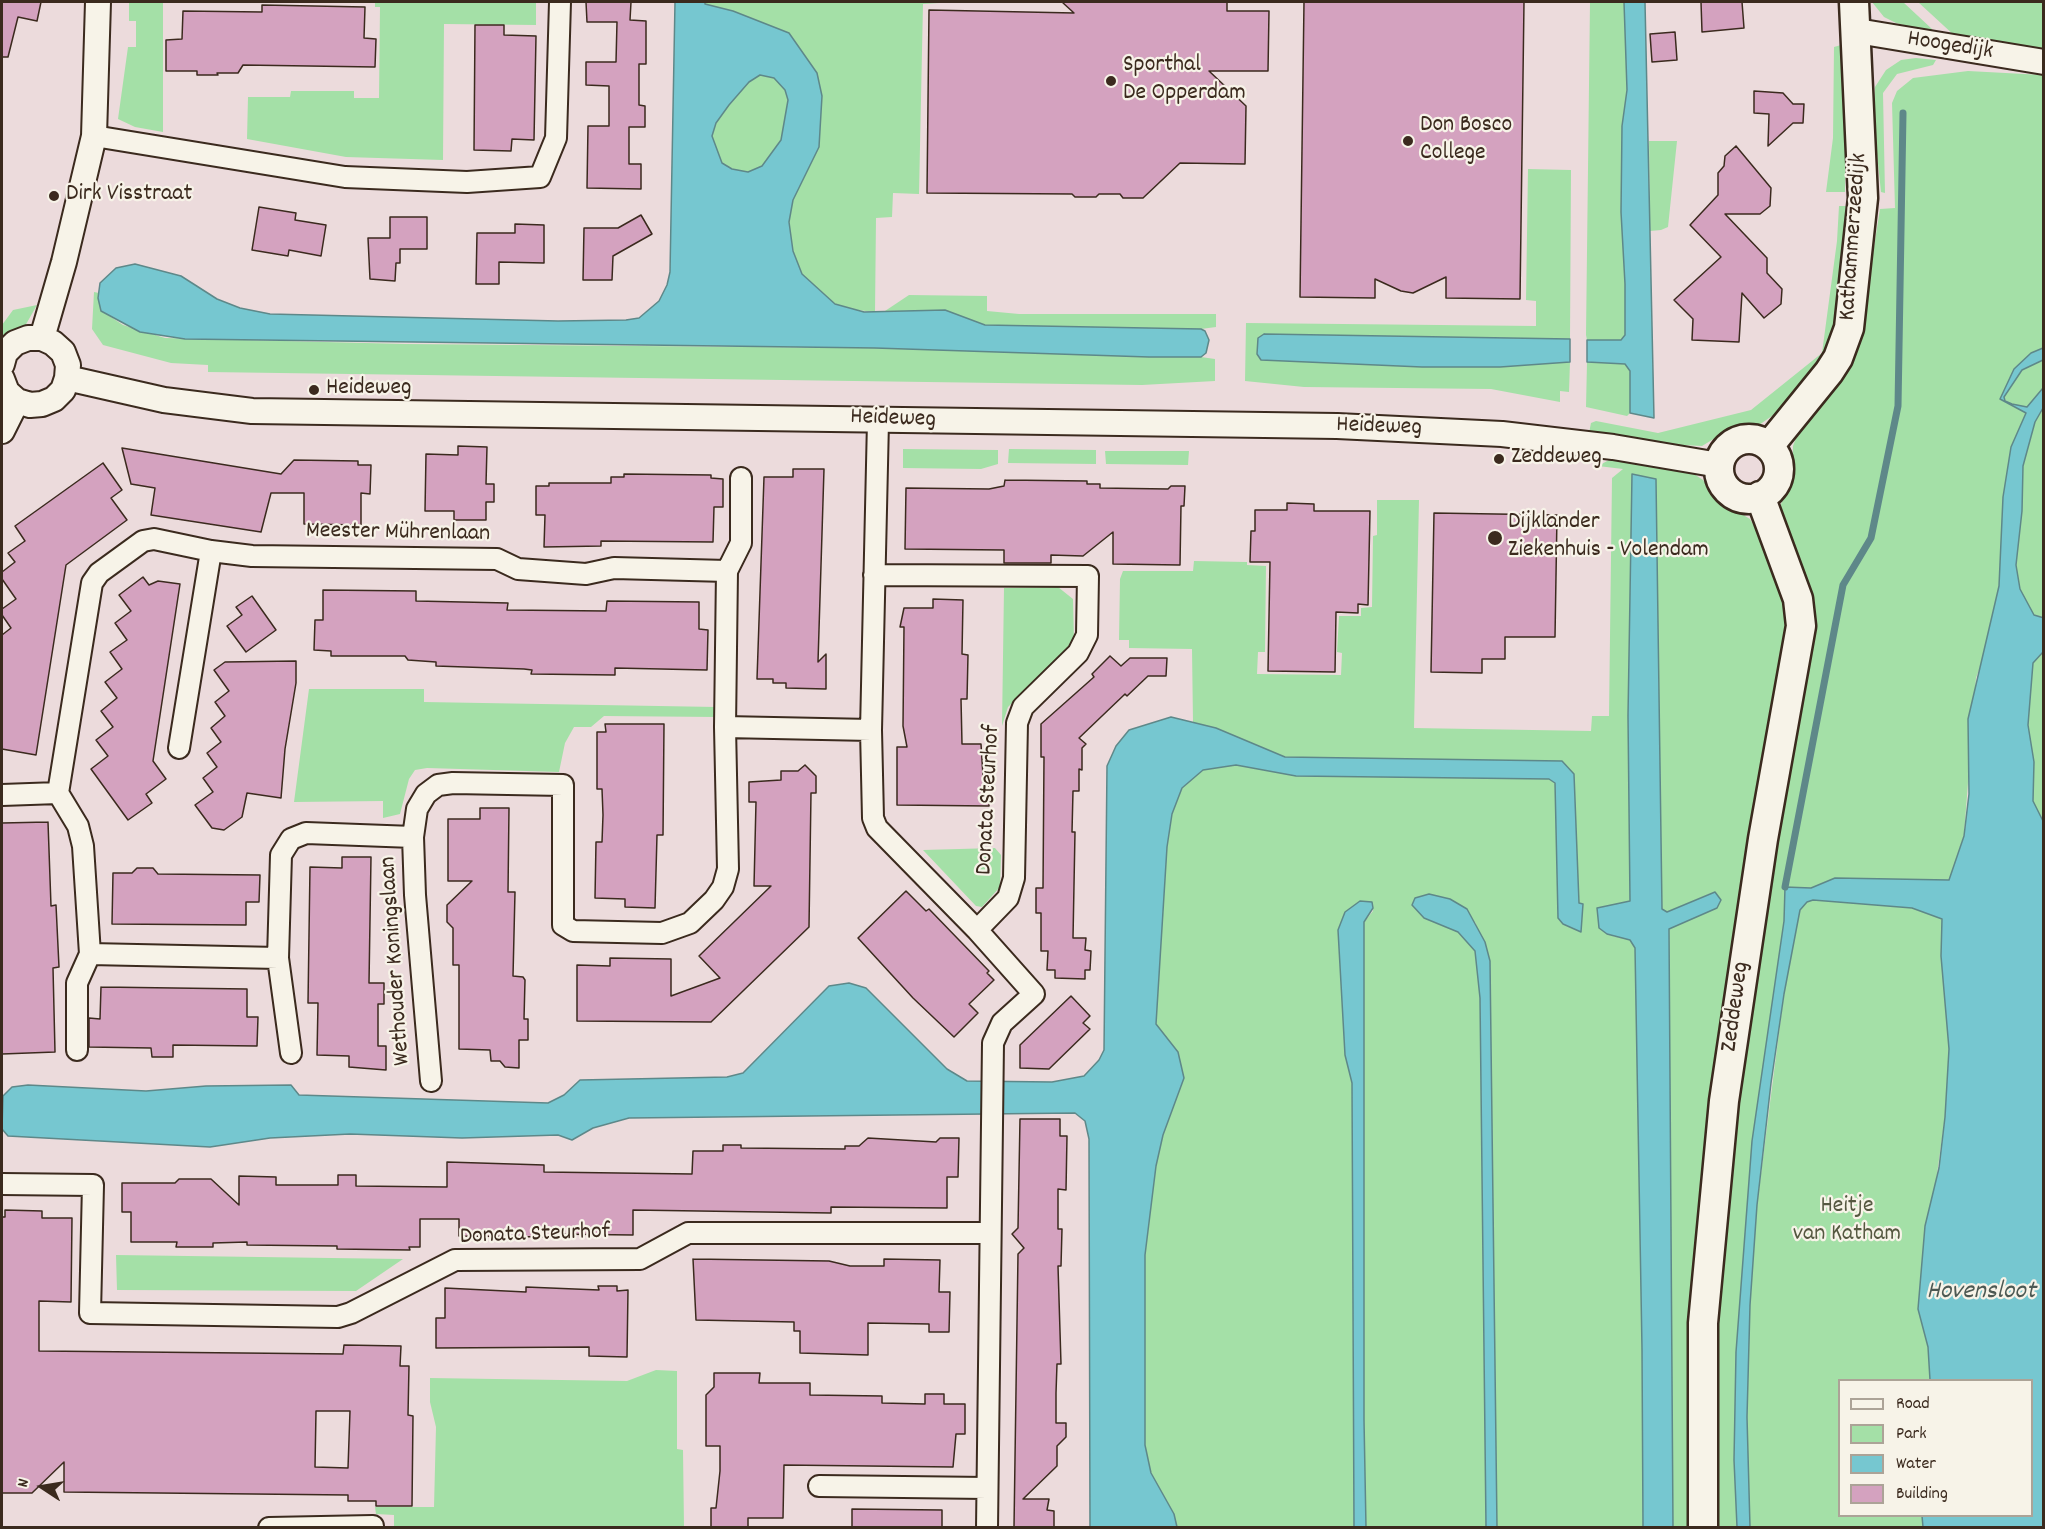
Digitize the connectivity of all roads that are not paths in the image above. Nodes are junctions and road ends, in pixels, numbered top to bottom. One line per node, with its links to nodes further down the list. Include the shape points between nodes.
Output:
1 (98, 2): 6 (street)
2 (560, 2): 6 (street, via 556,138 540,177 467,182 345,177)
3 (1854, 2): 4 (main road, Kathammerzeedijk)
4 (1857, 31): 5 (street, Hoogedijk); 14 (main road, Kathammerzeedijk, via 1863,198 1849,328 1830,372)
5 (2043, 62)
6 (94, 136): 7 (street)
7 (42, 338): 8 (street, via 15,343); 9 (street, via 63,352)
8 (2, 364)
9 (67, 378): 11 (street, via 54,399 30,405); 12 (street, Heideweg, via 164,400 252,411)
10 (2, 380): 11 (street, via 7,392)
11 (18, 401): 13 (street)
12 (878, 421): 15 (street, Heideweg, via 1427,430 1557,440); 20 (street, Donata Steurhof)
13 (2, 431)
14 (1769, 446): 15 (main road, via 1743,439 1725,450); 17 (main road, via 1779,465 1777,479)
15 (1719, 465): 17 (main road, via 1727,489 1743,498)
16 (741, 478): 19 (street, via 741,543)
17 (1760, 496): 40 (main road, Zeddeweg, via 1798,599 1801,626 1724,1101 1703,1323)
18 (211, 551): 19 (street, Meester Mührenlaan, via 252,556 497,559 518,569 586,573 614,568); 23 (street); 24 (street, Meester Mührenlaan, via 154,539 143,541 99,573 92,583)
19 (727, 571): 21 (street)
20 (874, 575): 22 (street, Donata Steurhof); 27 (street, Donata Steurhof, via 1088,576 1087,634 1078,653 1023,707 1017,723 1014,878 1008,898)
21 (725, 727): 22 (street); 26 (street, Wethouder Koningslaan, via 728,869 714,900 690,923 673,931 573,931 563,925 563,785 438,785 426,794 417,809)
22 (871, 730): 27 (street, Donata Steurhof, via 871,802 877,828)
23 (179, 748)
24 (58, 793): 25 (street); 28 (street, via 78,826 83,846)
25 (2, 795)
26 (413, 837): 29 (street, Wethouder Koningslaan, via 306,834 291,838 281,855); 32 (street, Wethouder Koningslaan)
27 (977, 930): 34 (street, Donata Steurhof, via 1034,994 996,1031 993,1043)
28 (90, 954): 29 (street); 30 (street, via 77,983)
29 (278, 958): 31 (street, Wethouder Koningslaan)
30 (77, 1050)
31 (291, 1053)
32 (431, 1081)
33 (2, 1184): 34 (street, Donata Steurhof, via 93,1185 90,1313 338,1317 455,1260 640,1259 688,1233)
34 (990, 1233): 36 (street, Donata Steurhof)
35 (819, 1486): 36 (street)
36 (987, 1488): 39 (street, Donata Steurhof)
37 (373, 1526): 38 (street)
38 (269, 1527)
39 (987, 1527)
40 (1703, 1527)

